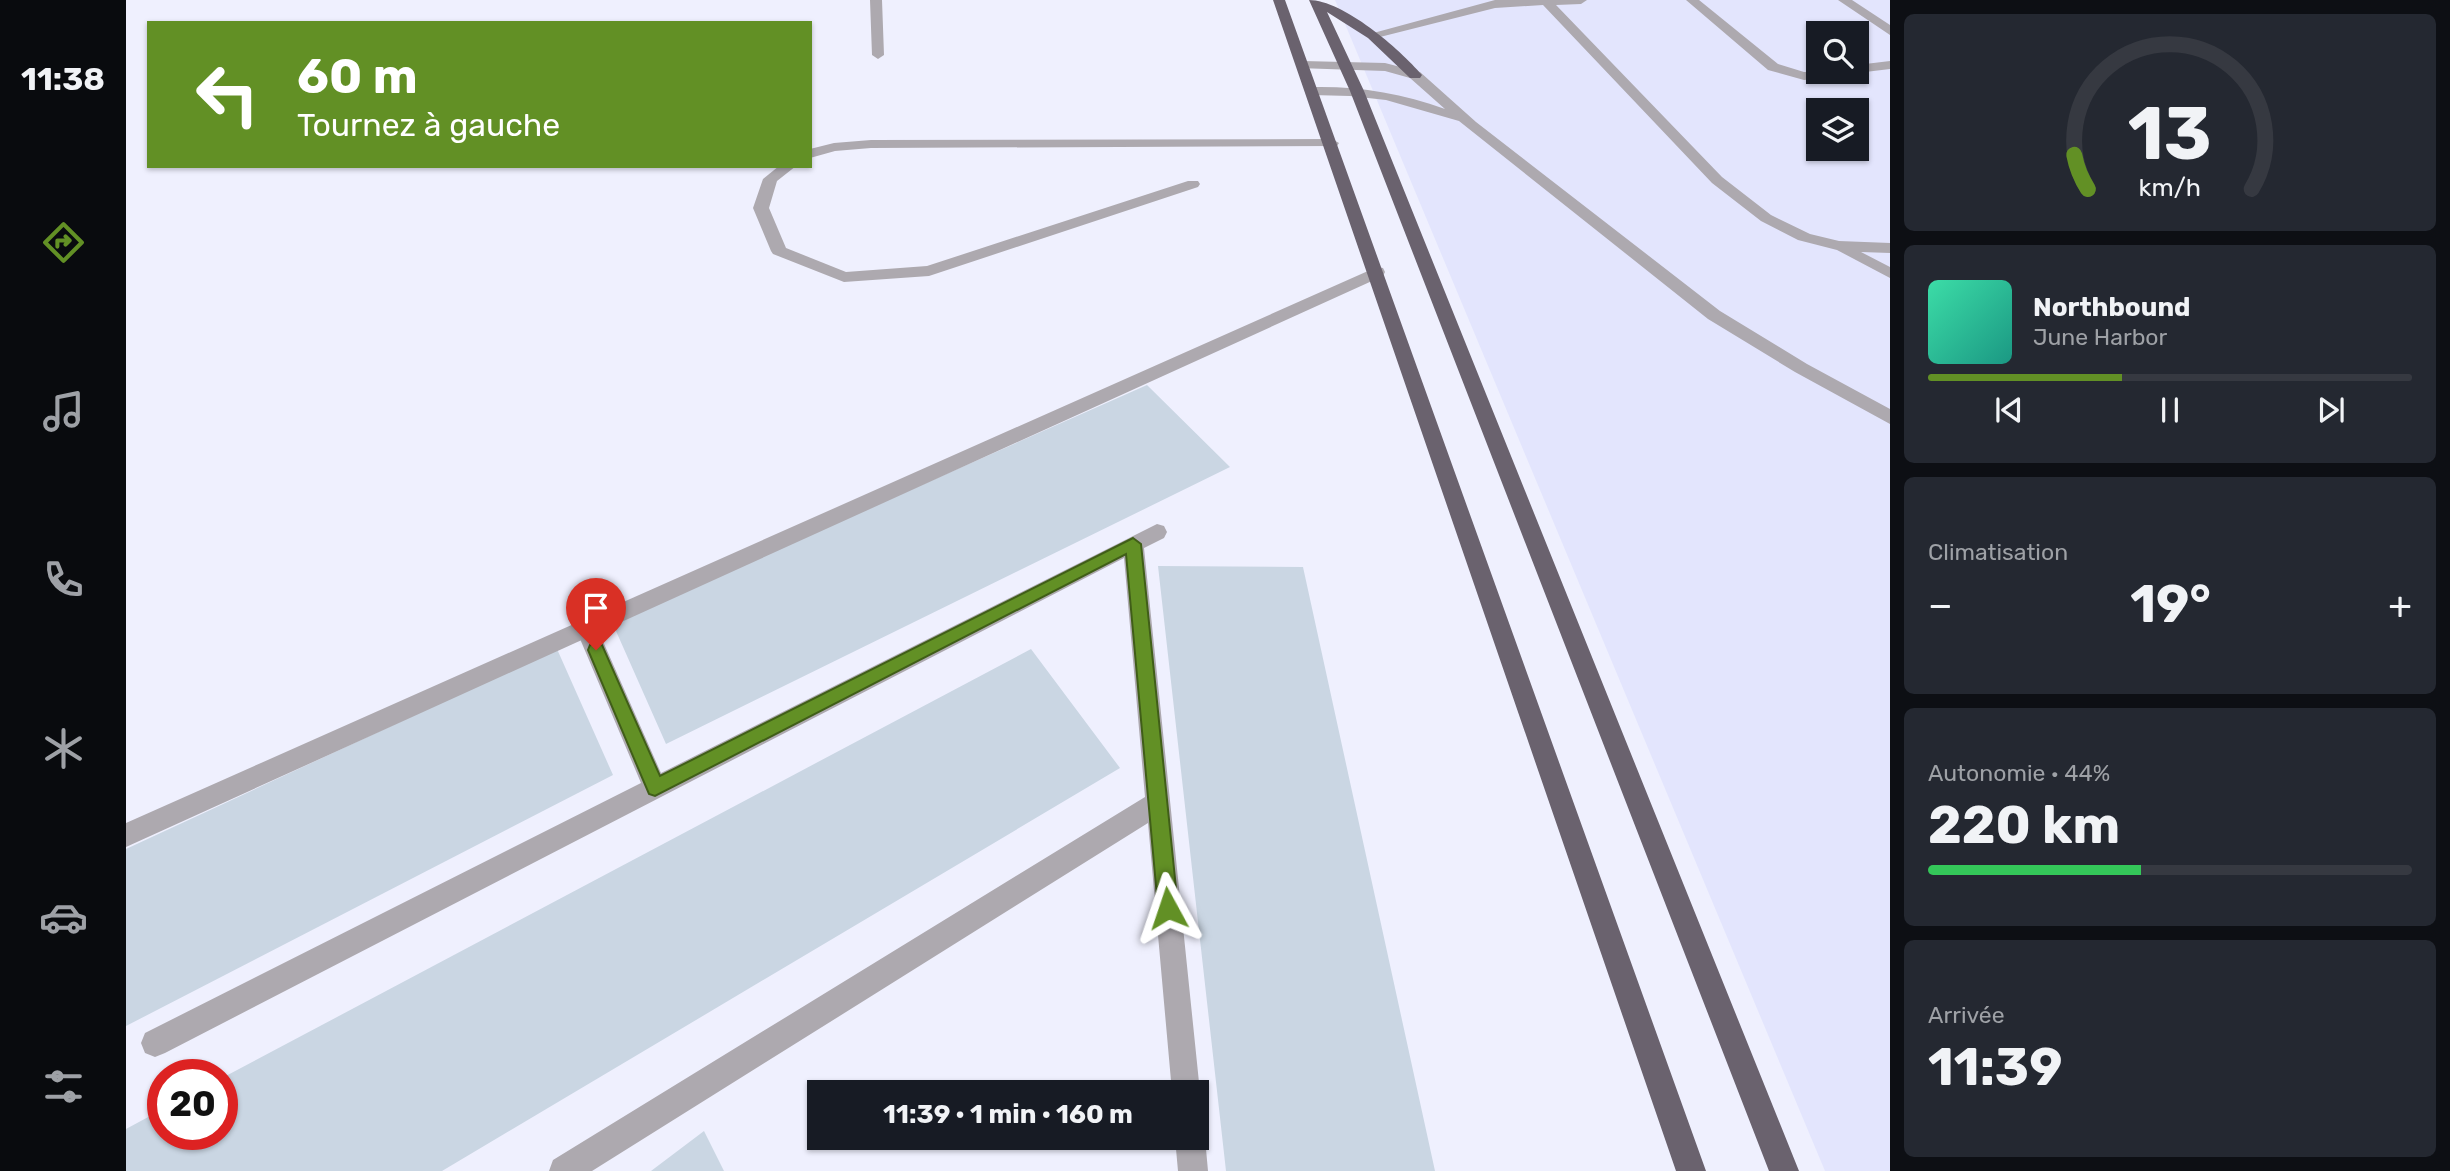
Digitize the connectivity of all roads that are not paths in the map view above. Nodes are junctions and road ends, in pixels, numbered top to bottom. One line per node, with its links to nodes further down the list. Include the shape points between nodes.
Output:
1 (876, 0): 10 (street)
2 (1279, 0): 11 (highway)
3 (1315, 0): 9 (highway); 13 (highway)
4 (1581, 0): 7 (street)
5 (1692, 0): 16 (street, via 1773,67)
6 (1844, 0): 8 (street)
7 (1546, 1): 9 (street, via 1495,4); 24 (street, via 1717,180 1766,218 1804,237)
8 (1890, 31)
9 (1373, 36): 15 (highway)
10 (878, 55)
11 (1303, 65): 13 (street); 17 (highway)
12 (1890, 65): 14 (street)
13 (1345, 66): 15 (street); 18 (highway)
14 (1869, 68)
15 (1415, 75): 19 (street)
16 (1806, 76)
17 (1312, 91): 18 (street); 20 (highway)
18 (1357, 91): 19 (street, via 1421,103); 41 (highway)
19 (1471, 125): 28 (street, via 1714,315)
20 (1332, 143): 21 (street, via 871,144); 26 (highway)
21 (812, 153)
22 (786, 168): 23 (street, via 771,179 761,208 779,251 844,276 929,271)
23 (1193, 184)
24 (1839, 246): 25 (street); 27 (street)
25 (1890, 248)
26 (1377, 272): 31 (street); 40 (highway)
27 (1890, 273)
28 (1890, 417)
29 (1157, 532): 30 (street)
30 (1133, 544): 32 (street); 33 (street)
31 (586, 628): 32 (street); 34 (street)
32 (655, 788): 35 (street)
33 (1158, 803): 36 (street); 38 (street)
34 (126, 835)
35 (155, 1043)
36 (1185, 1080)
37 (1191, 1150): 39 (street)
38 (564, 1171)
39 (1194, 1171)
40 (1691, 1171)
41 (1784, 1171)

